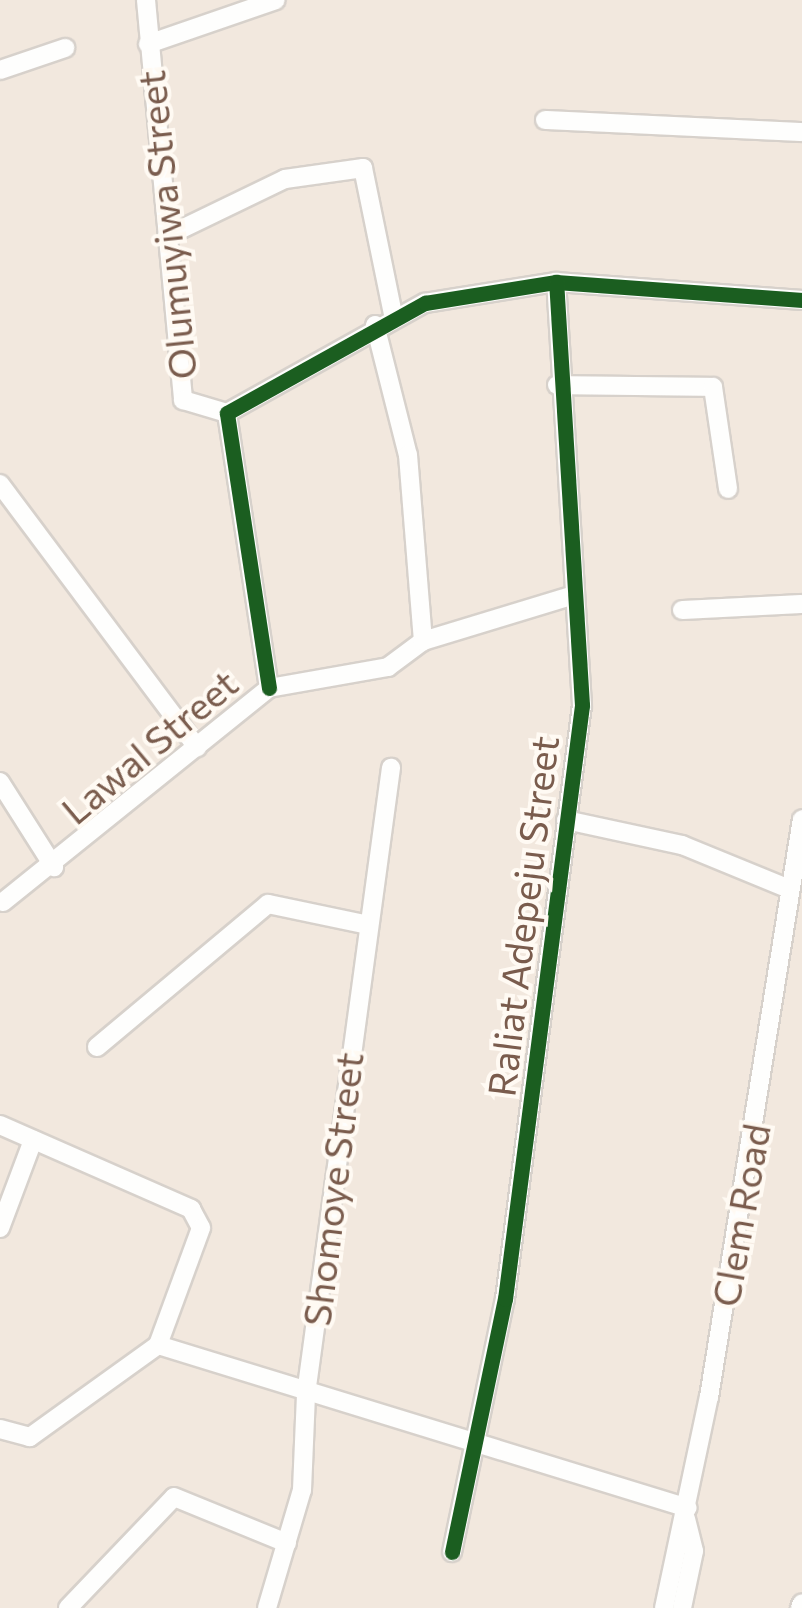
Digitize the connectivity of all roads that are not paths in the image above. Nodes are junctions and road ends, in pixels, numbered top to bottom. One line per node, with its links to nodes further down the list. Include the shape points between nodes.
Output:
1 (146, 0): 3 (street, Olumuyiwa Street)
2 (276, 0): 3 (street)
3 (148, 44): 8 (street, Olumuyiwa Street)
4 (66, 48): 5 (street)
5 (0, 70)
6 (545, 120): 7 (street)
7 (802, 132)
8 (167, 236): 11 (street, via 284,179 363,168); 14 (street, Olumuyiwa Street, via 184,406)
9 (556, 282): 10 (street); 11 (street); 13 (street, Raliat Adepeju Street)
10 (802, 300)
11 (393, 314): 12 (street)
12 (375, 325): 14 (street); 20 (street, via 408,455)
13 (557, 385): 16 (street, via 713,387); 17 (street, Raliat Adepeju Street)
14 (227, 413): 21 (street)
15 (0, 484): 22 (street)
16 (728, 489)
17 (574, 595): 20 (street, Lawal Street); 26 (street, Raliat Adepeju Street, via 582,704)
18 (802, 604): 19 (street)
19 (682, 610)
20 (423, 641): 21 (street, Lawal Street, via 388,667)
21 (269, 688): 22 (street, Lawal Street)
22 (196, 747): 27 (street, Lawal Street)
23 (391, 768): 30 (street, Shomoye Street)
24 (0, 782): 27 (street)
25 (802, 819): 28 (street, Clem Road)
26 (566, 820): 28 (street, via 682,844); 38 (street, Raliat Adepeju Street)
27 (54, 867): 29 (street, Lawal Street)
28 (787, 888): 39 (street, Clem Road)
29 (3, 902)
30 (364, 924): 31 (street, via 268,904); 36 (street, Shomoye Street)
31 (97, 1048)
32 (0, 1125): 33 (street)
33 (34, 1140): 34 (street); 35 (street, via 198,1216 191,1264)
34 (0, 1228)
35 (158, 1345): 36 (street); 37 (street, via 30,1438)
36 (306, 1394): 38 (street); 40 (street, Shomoye Street, via 302,1490)
37 (0, 1429)
38 (479, 1441): 39 (street); 41 (street, Raliat Adepeju Street)
39 (687, 1514): 44 (street, Clem Road); 45 (street, via 694,1551)
40 (287, 1543): 42 (street, via 174,1497); 43 (street, Shomoye Street)
41 (452, 1552)
42 (68, 1608)
43 (267, 1608)
44 (664, 1608)
45 (682, 1608)

